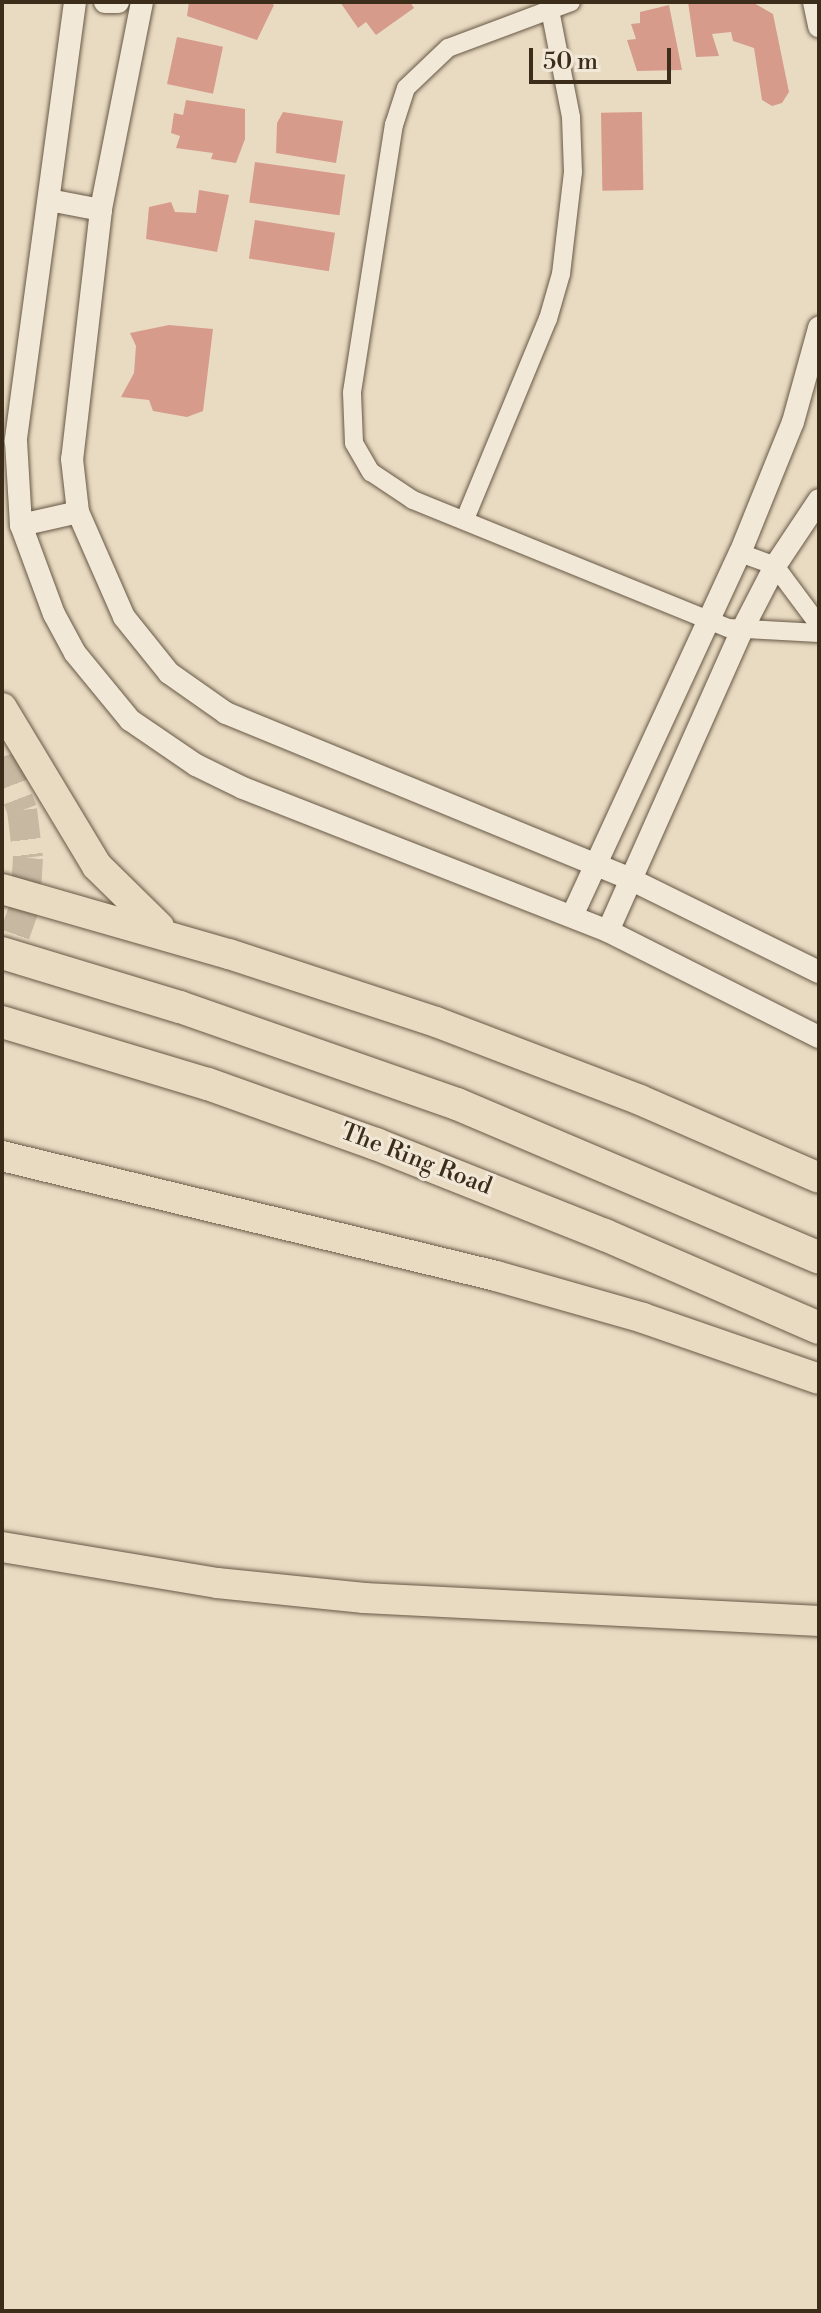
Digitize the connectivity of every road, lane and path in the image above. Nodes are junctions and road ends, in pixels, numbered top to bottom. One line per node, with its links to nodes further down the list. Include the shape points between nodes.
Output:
1 (75, 2): 9 (street)
2 (105, 2): 3 (street)
3 (118, 2)
4 (142, 2): 10 (street)
5 (571, 2): 7 (street)
6 (814, 2): 8 (street)
7 (550, 10): 14 (street, via 571,117 573,172 563,259 548,319); 14 (street, via 432,58 406,88 394,124 350,427 361,459 383,484)
8 (819, 26)
9 (49, 200): 10 (street); 15 (street, via 16,441)
10 (101, 210): 13 (street, via 74,425)
11 (819, 328): 16 (street, via 793,422)
12 (819, 500): 17 (street)
13 (78, 512): 15 (street); 23 (street, via 124,617 169,673 203,697 264,731)
14 (465, 519): 18 (street)
15 (21, 525): 26 (street, via 54,614 75,653 130,720 158,740 243,788)
16 (740, 553): 17 (street); 18 (street)
17 (775, 566): 19 (street); 20 (street)
18 (708, 618): 20 (street); 23 (street)
19 (819, 625)
20 (741, 632): 21 (street); 24 (street)
21 (819, 633)
22 (2, 708): 28 (highway, via 97,866 132,905)
23 (598, 866): 24 (street); 26 (street)
24 (630, 879): 27 (street); 30 (street)
25 (2, 889): 28 (highway)
26 (572, 916): 27 (street)
27 (608, 931): 32 (street)
28 (174, 937): 34 (highway, via 483,1039)
29 (2, 953): 35 (highway, via 193,1011 404,1085 600,1161)
30 (819, 972)
31 (2, 1022): 36 (highway, The Ring Road, via 208,1084 376,1144)
32 (819, 1037)
33 (2, 1156): 37 (highway, via 510,1280)
34 (819, 1178)
35 (819, 1258)
36 (819, 1328)
37 (819, 1379)
38 (2, 1547): 39 (highway, via 144,1572 335,1596)
39 (819, 1621)

